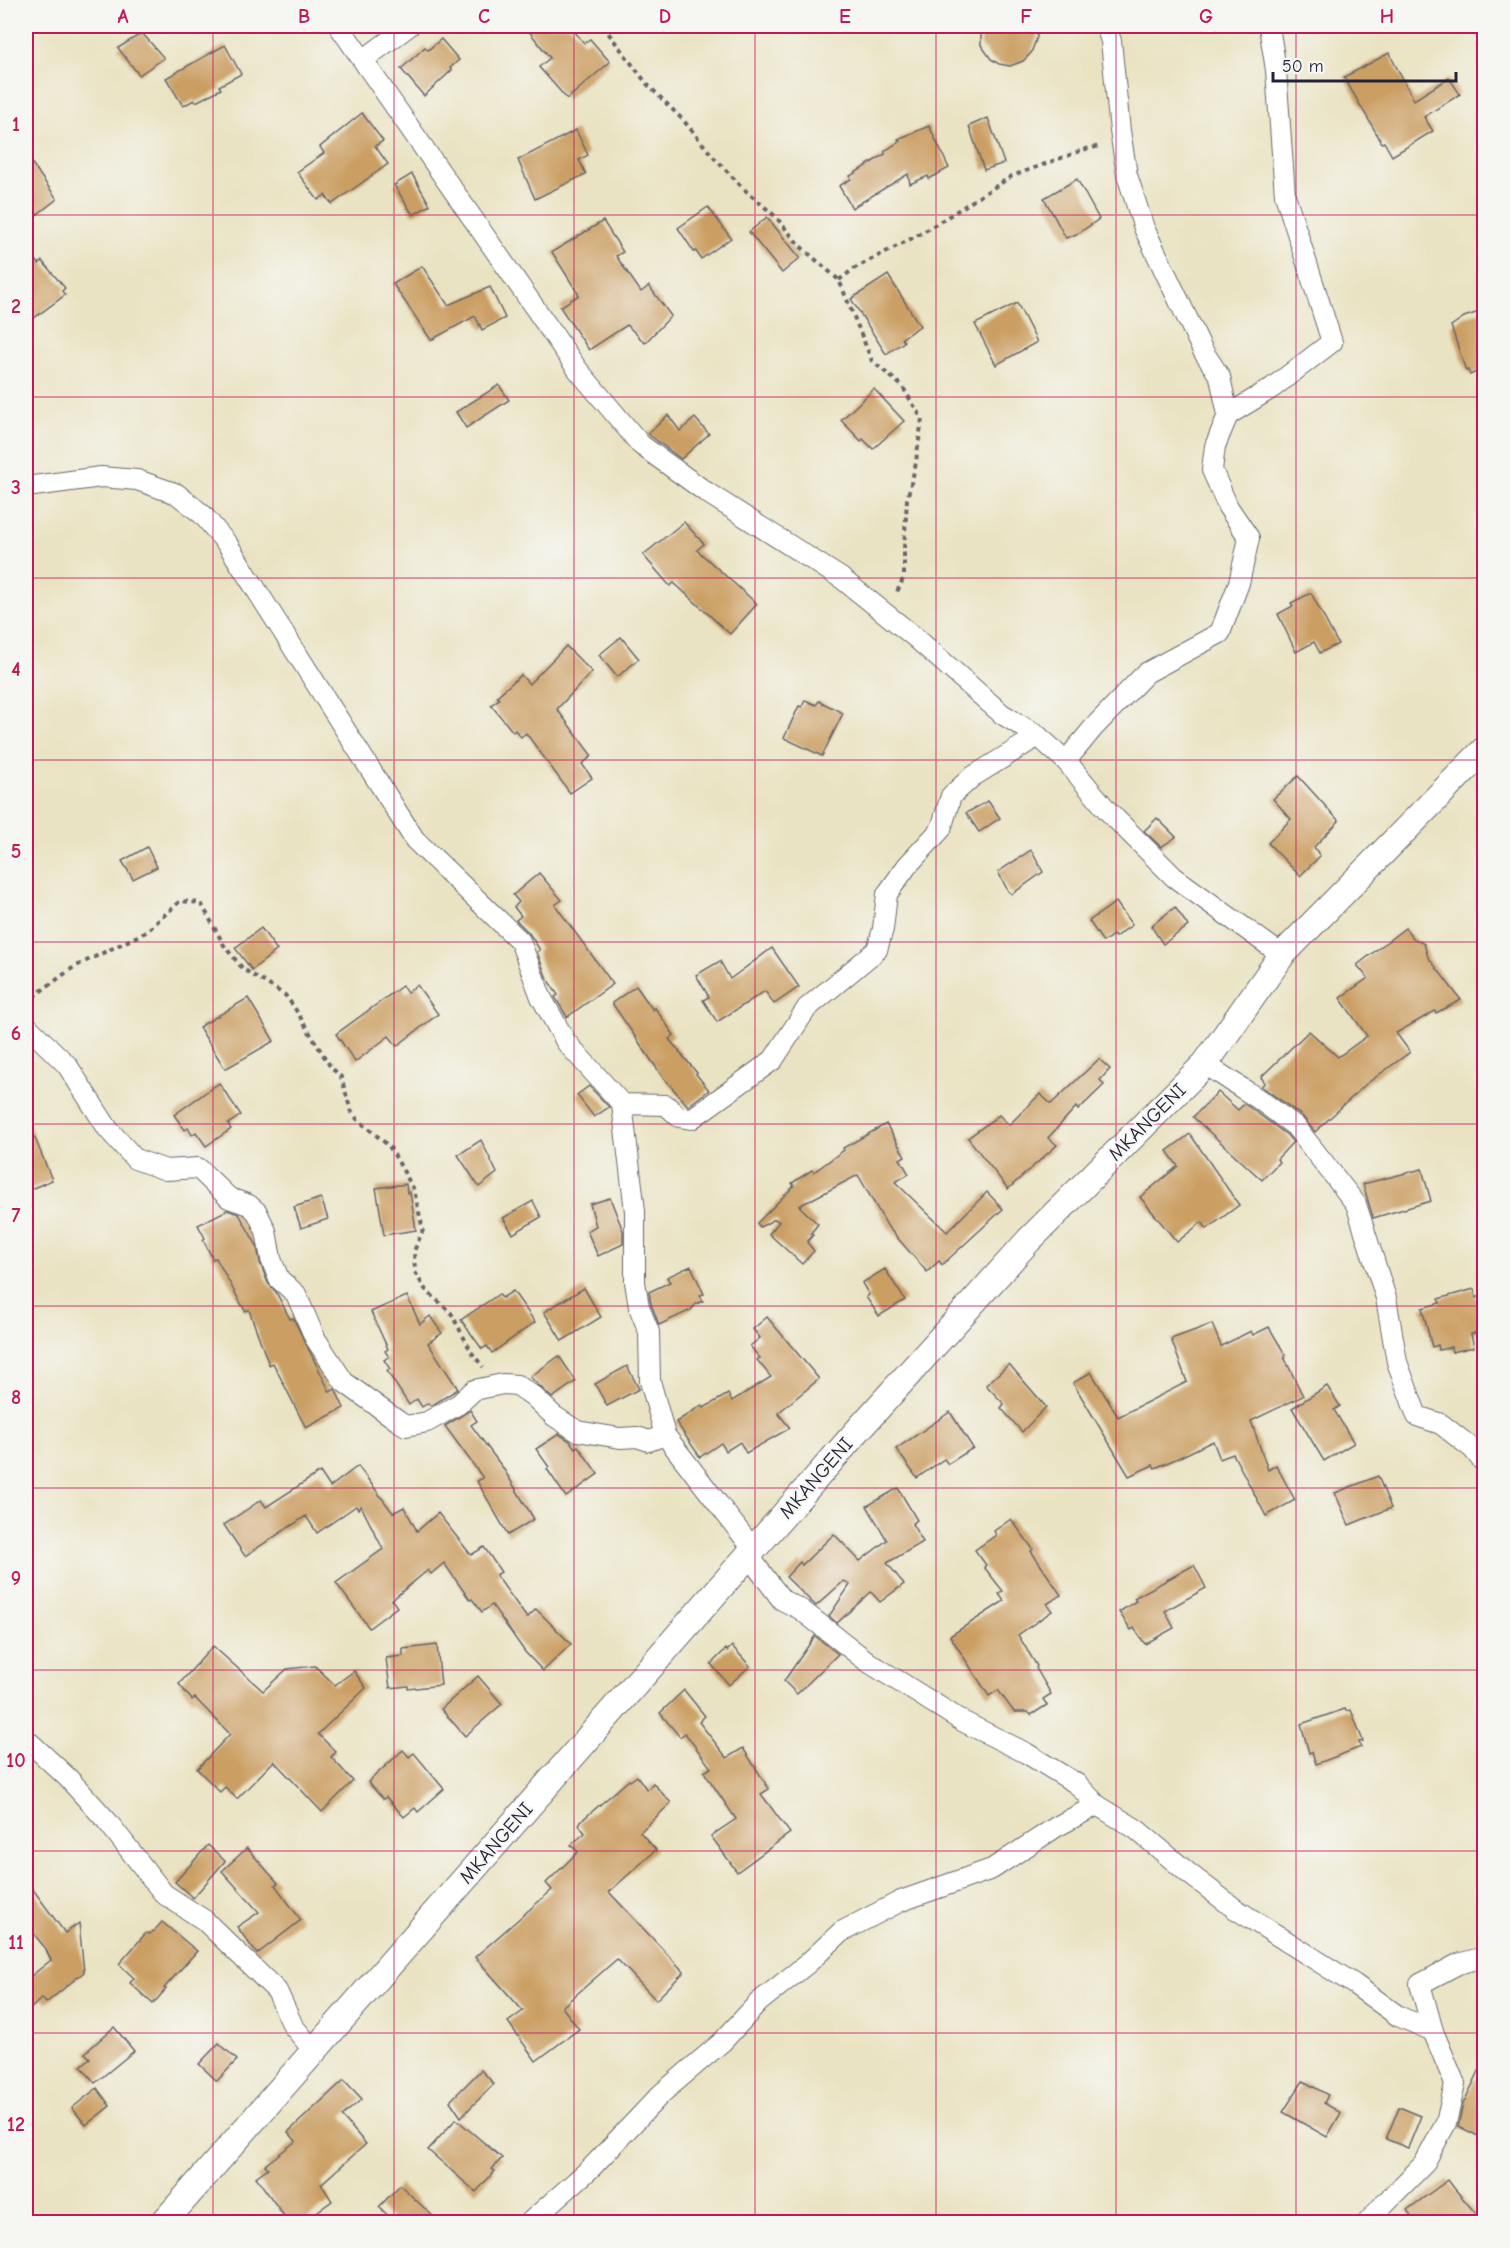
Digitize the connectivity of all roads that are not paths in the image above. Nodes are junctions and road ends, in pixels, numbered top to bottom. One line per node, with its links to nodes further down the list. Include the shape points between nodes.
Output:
1 (339, 26): 5 (street)
2 (409, 26): 5 (street)
3 (1106, 26): 6 (street, via 1127,175 1144,228 1203,351 1220,377)
4 (1269, 26): 6 (street, via 1285,195 1332,342 1272,388)
5 (363, 60): 8 (street, via 578,370 641,445 706,492 841,578 1002,714)
6 (1228, 415): 10 (street, via 1215,447 1212,470 1228,507 1249,538 1239,583 1220,633 1146,673)
7 (26, 487): 14 (street, via 101,477 137,480 177,494 203,515 228,545 415,840 520,941 540,997 566,1042)
8 (1038, 736): 10 (street); 14 (street, via 972,777 951,796 941,829 887,894 877,950 807,1008 773,1060 691,1119 679,1117 666,1105)
9 (1485, 750): 11 (street, MKANGENI)
10 (1066, 761): 11 (street, via 1107,810 1174,877)
11 (1282, 955): 13 (street, MKANGENI)
12 (26, 1026): 15 (street, via 67,1065 108,1129 135,1159 166,1170 198,1168 229,1198 257,1212 279,1279 296,1294 315,1338 344,1382 406,1426 427,1422 459,1404 474,1390 503,1384 517,1385 577,1431 648,1441)
13 (1205, 1064): 16 (street, via 1295,1125 1356,1204 1386,1298 1397,1362 1417,1416 1442,1424); 17 (street, MKANGENI, via 1029,1240)
14 (622, 1104): 15 (street, via 635,1212 635,1282 649,1332 650,1381)
15 (665, 1435): 17 (street)
16 (1485, 1463)
17 (751, 1552): 19 (street, via 782,1600 800,1609 868,1662 962,1721 1077,1784); 22 (street, MKANGENI)
18 (26, 1739): 22 (street, via 107,1821 164,1894 204,1920 277,1991 293,2026)
19 (1097, 1805): 21 (street, via 1136,1829 1234,1908 1398,2016); 24 (street, via 992,1869 901,1901 841,1932 759,2002 722,2042 661,2094 591,2168)
20 (1485, 1957): 21 (street, via 1458,1964 1420,1984)
21 (1433, 2031): 25 (street, via 1455,2084 1446,2123 1424,2164)
22 (314, 2051): 23 (street, MKANGENI)
23 (164, 2223)
24 (530, 2223)
25 (1368, 2223)

